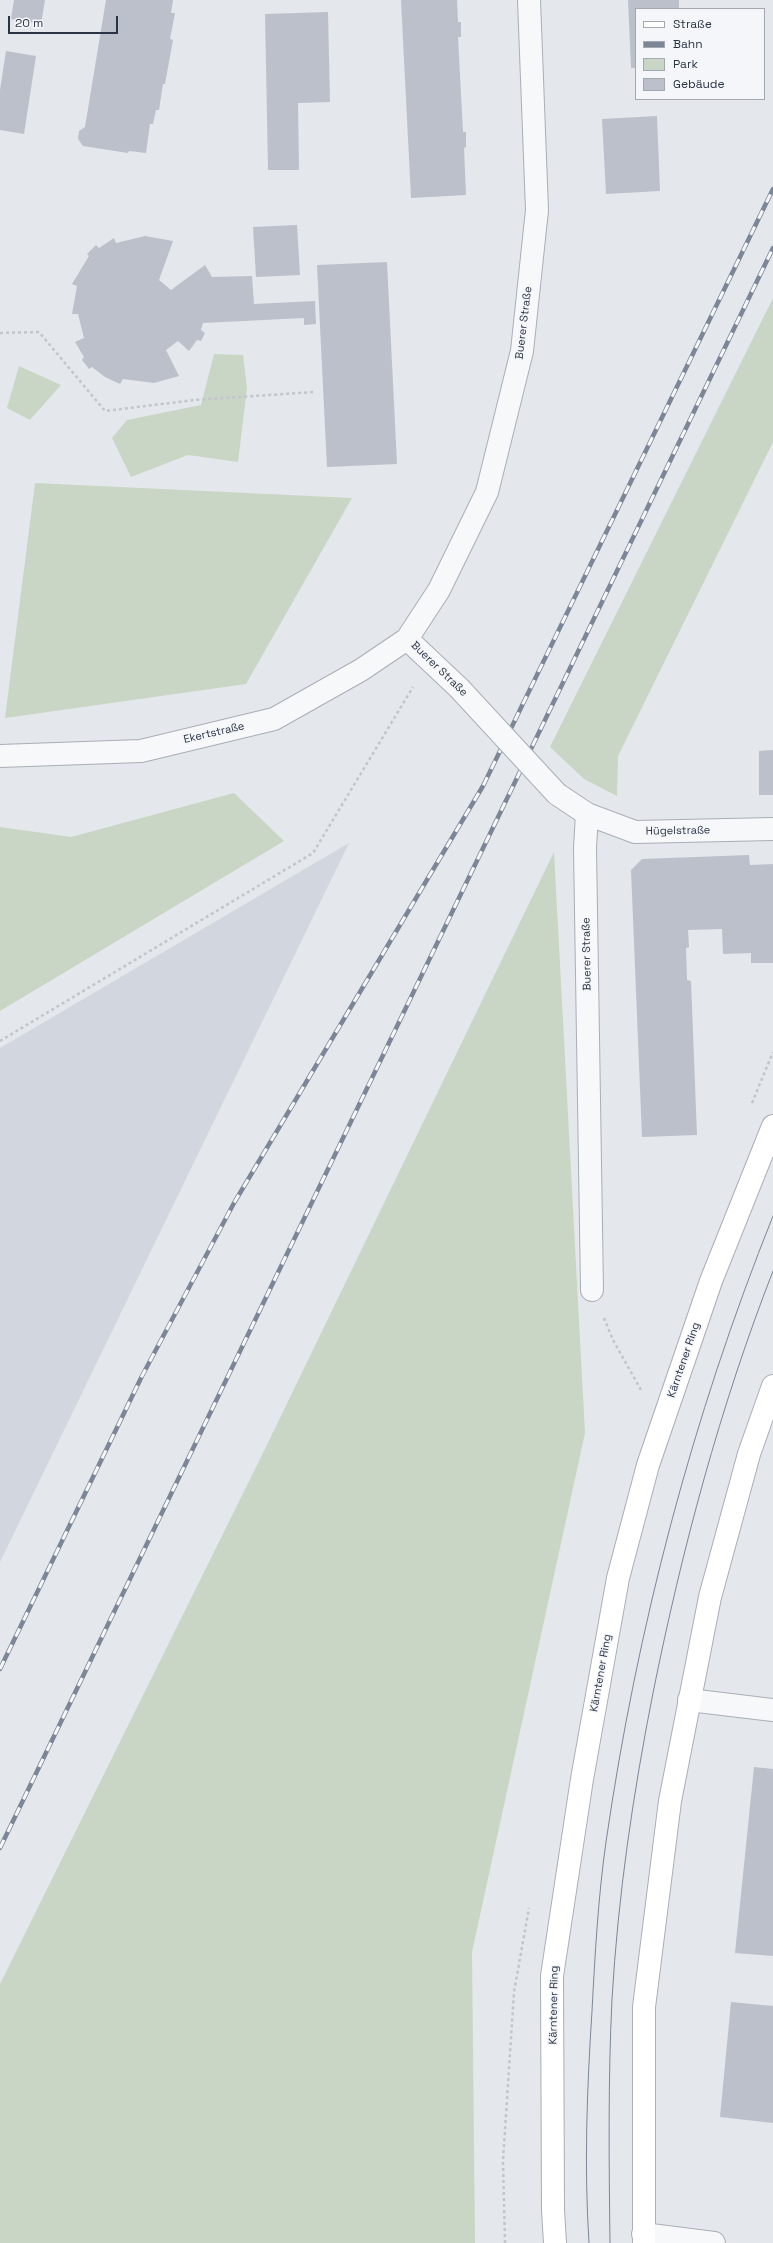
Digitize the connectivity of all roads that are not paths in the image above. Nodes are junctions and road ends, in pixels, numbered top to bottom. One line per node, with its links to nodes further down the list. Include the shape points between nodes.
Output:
1 (529, 0): 2 (street, Buerer Straße, via 537,210 522,351 487,492 440,590)
2 (407, 640): 3 (street, Ekertstraße, via 361,670 274,719 141,751); 4 (street, Buerer Straße, bridge, via 459,688 558,794)
3 (0, 756)
4 (587, 814): 5 (street, Hügelstraße, via 635,832); 7 (street, Buerer Straße, via 585,848)
5 (773, 829)
6 (773, 1126): 12 (main road, Kärntener Ring, via 711,1281 648,1465 618,1578 582,1779 552,1976)
7 (592, 1290)
8 (773, 1386): 9 (main road, via 749,1454 710,1597)
9 (689, 1700): 10 (street); 11 (main road, via 670,1801 644,2007)
10 (773, 1710)
11 (643, 2238): 13 (street)
12 (555, 2243)
13 (714, 2243)

